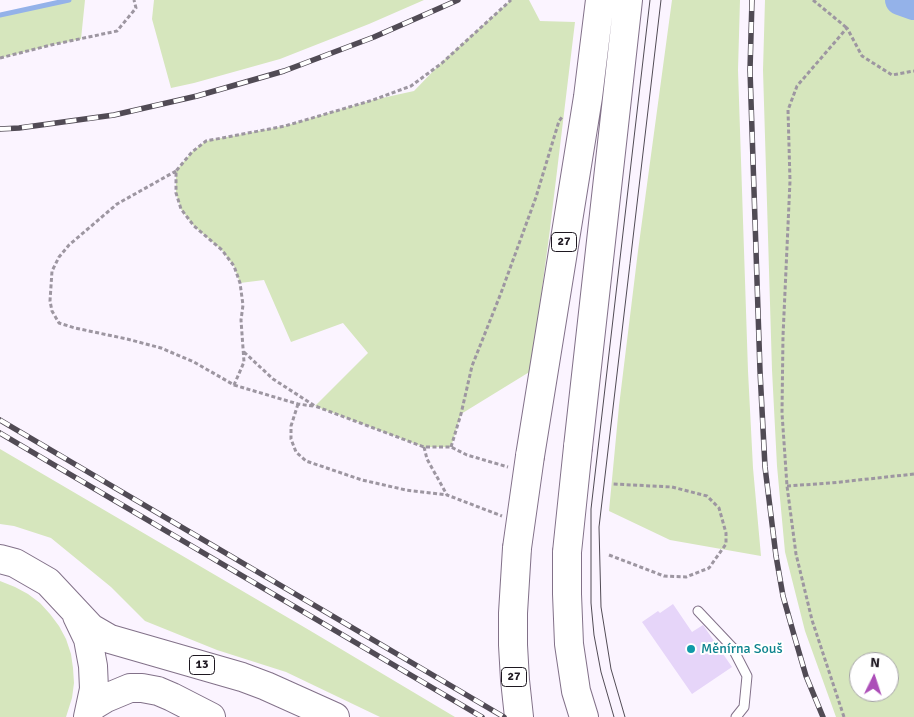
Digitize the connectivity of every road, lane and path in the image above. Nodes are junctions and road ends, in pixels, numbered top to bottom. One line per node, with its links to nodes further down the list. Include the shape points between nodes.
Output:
1 (134, 0): 7 (path, via 136,8 118,31)
2 (511, 0): 10 (path, via 411,86 285,126 206,141)
3 (628, 0): 31 (highway, bridge, via 567,552 569,644)
4 (813, 0): 6 (path)
5 (599, 13): 17 (highway, 27, via 588,97)
6 (847, 28): 8 (path, via 862,56 892,75); 20 (path, via 797,86 788,110 790,181 782,413)
7 (0, 58)
8 (914, 71)
9 (564, 113): 16 (path, via 472,366)
10 (176, 171): 11 (path, via 176,192 181,209 234,266 240,283); 12 (path, via 117,204 69,245 52,271 52,311 59,323 161,348)
11 (244, 351): 12 (path, via 244,362); 14 (path, via 273,379)
12 (234, 385): 13 (path)
13 (298, 404): 14 (path); 21 (path, via 291,426 291,439 296,452 306,461 362,480)
14 (315, 406): 15 (path)
15 (424, 447): 16 (path); 21 (path)
16 (451, 447): 17 (path, via 467,455)
17 (520, 462): 30 (highway, 27, bridge, via 512,613 514,680)
18 (914, 474): 20 (path)
19 (613, 484): 23 (path, via 672,487 707,496 719,508 726,544 709,568 686,577 664,576)
20 (787, 486): 33 (path, via 796,554 810,611)
21 (447, 495): 22 (path)
22 (506, 518)
23 (608, 555)
24 (0, 559): 25 (highway, 13, via 15,563 48,582)
25 (74, 610): 27 (highway, via 88,639 93,666); 29 (highway, 13, via 91,628 110,639 242,677)
26 (698, 611): 32 (lane, via 732,647 747,676 744,707)
27 (90, 712): 28 (highway, via 106,698 130,688 142,688 158,691)
28 (211, 717)
29 (334, 717)
30 (519, 717)
31 (584, 717)
32 (738, 717)
33 (844, 717)

